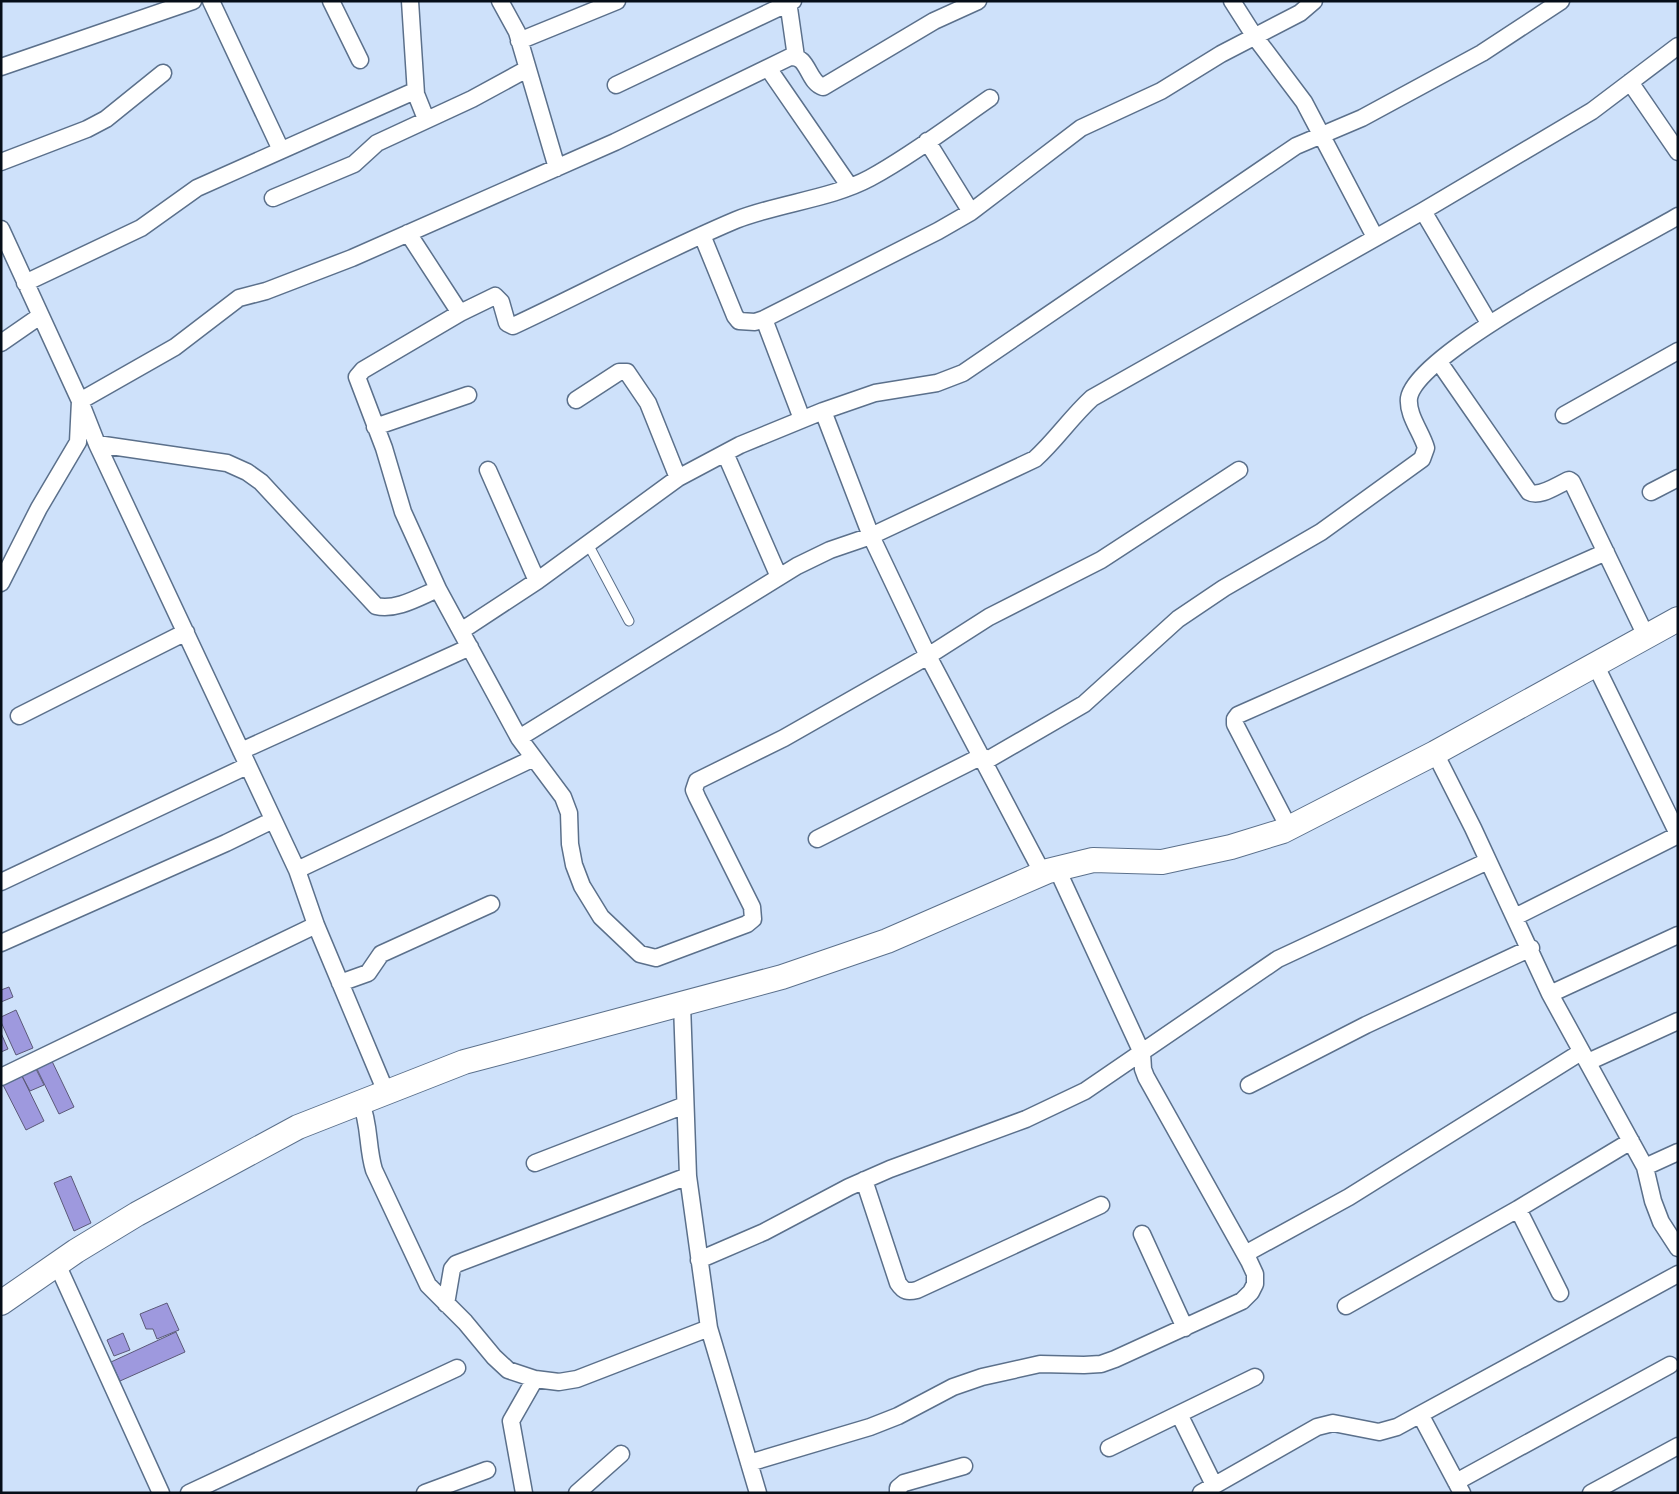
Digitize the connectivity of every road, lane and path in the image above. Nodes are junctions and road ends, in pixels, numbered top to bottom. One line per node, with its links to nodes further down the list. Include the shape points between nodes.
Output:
1 (193, 1): 17 (street)
2 (211, 1): 29 (street)
3 (331, 1): 16 (street)
4 (410, 1): 23 (street)
5 (500, 1): 13 (street)
6 (617, 1): 13 (street)
7 (978, 1): 15 (street, via 934,21 823,87)
8 (1232, 1): 12 (street)
9 (1314, 1): 12 (street, via 1300,13)
10 (1560, 1): 26 (street, via 1482,53 1362,118)
11 (790, 2): 15 (street); 22 (street)
12 (1255, 37): 26 (street, via 1304,102); 35 (street, via 1161,91 1081,128)
13 (519, 41): 19 (street)
14 (1678, 46): 21 (street)
15 (796, 56): 18 (street)
16 (360, 60)
17 (1, 67)
18 (768, 68): 31 (street); 32 (street)
19 (527, 69): 25 (street, via 472,100); 31 (street)
20 (163, 73): 30 (street, via 106,119)
21 (1630, 82): 28 (street); 34 (street, via 1592,111)
22 (616, 85)
23 (416, 94): 25 (street); 29 (street, via 410,93)
24 (990, 98): 27 (street)
25 (426, 119): 33 (street, via 377,143 354,164)
26 (1321, 136): 39 (street); 52 (street, via 1274,160 963,373 938,383 875,393)
27 (927, 141): 32 (street); 35 (street)
28 (1676, 145)
29 (281, 150): 41 (street, via 197,188 141,228)
30 (1, 162)
31 (557, 168): 38 (street)
32 (850, 187): 40 (street, via 769,208)
33 (273, 198)
34 (1423, 211): 39 (street); 45 (street)
35 (971, 212): 44 (street)
36 (1678, 216): 45 (street)
37 (1, 229): 41 (street)
38 (408, 233): 42 (street); 50 (street, via 266,291 239,298 175,347)
39 (1375, 237): 63 (street, via 1092,398 1035,459)
40 (695, 238): 42 (street, via 514,326 507,324 502,302 495,296); 44 (street, via 731,309)
41 (25, 283): 43 (street)
42 (460, 313): 55 (street, via 359,374 358,383)
43 (40, 316): 46 (street); 50 (street)
44 (753, 321): 54 (street)
45 (1489, 323): 48 (street)
46 (1, 343)
47 (1678, 351): 53 (street)
48 (1438, 362): 65 (street, via 1529,492 1539,494 1569,480 1572,482); 83 (street, via 1409,397 1409,408 1426,448 1422,459 1321,532 1224,588 1178,619 1072,712)
49 (468, 395): 55 (street)
50 (80, 400): 56 (street); 68 (street, via 78,442 39,508)
51 (576, 400): 60 (street, via 619,372 627,372 648,404)
52 (823, 411): 54 (street); 63 (street)
53 (1564, 415)
54 (802, 419): 57 (street)
55 (376, 426): 69 (street, via 403,512)
56 (98, 444): 69 (street, via 227,463 246,472 261,482 376,606 395,606); 73 (street)
57 (725, 453): 60 (street); 66 (street)
58 (488, 470): 67 (street)
59 (1239, 470): 76 (street, via 1101,560 989,616)
60 (678, 478): 64 (street)
61 (1678, 478): 62 (street)
62 (1650, 492)
63 (871, 536): 66 (street, via 830,550); 76 (street)
64 (588, 544): 67 (street); 71 (lane)
65 (1606, 552): 74 (street); 85 (street, via 1238,715 1235,724)
66 (779, 577): 79 (street)
67 (537, 581): 72 (street)
68 (1, 583)
69 (438, 590): 72 (street)
70 (1678, 619): 74 (street)
71 (629, 621)
72 (461, 631): 75 (street)
73 (186, 632): 78 (street); 81 (street)
74 (1646, 636): 77 (street)
75 (470, 648): 79 (street); 81 (street)
76 (928, 656): 82 (street, via 784,738 696,781 694,790 752,907 753,919 656,958 640,954 601,917 593,905 574,865 569,813 563,797); 83 (street)
77 (1595, 664): 80 (street); 86 (street)
78 (20, 716)
79 (519, 738): 82 (street)
80 (1435, 753): 85 (street); 88 (street)
81 (244, 758): 84 (street); 91 (street)
82 (534, 758): 89 (street)
83 (983, 759): 87 (street); 90 (street)
84 (273, 820): 89 (street); 96 (street, via 226,844)
85 (1288, 828): 90 (street, via 1231,847 1162,862 1093,860)
86 (1678, 835): 93 (street)
87 (817, 839)
88 (1488, 861): 93 (street); 102 (street, via 1278,959)
89 (297, 870): 94 (street)
90 (1050, 872): 100 (street, via 887,941 782,977); 102 (street)
91 (1, 882)
92 (491, 904): 98 (street, via 381,954 368,973)
93 (1515, 917): 97 (street)
94 (316, 925): 98 (street); 104 (street)
95 (1678, 935): 99 (street)
96 (1, 943)
97 (1530, 948): 99 (street); 105 (street, via 1366,1025)
98 (340, 982): 106 (street)
99 (1550, 994): 103 (street)
100 (682, 1004): 106 (street, via 464,1062); 108 (street)
101 (1678, 1021): 103 (street)
102 (1142, 1053): 114 (street, via 1085,1090 1026,1119); 119 (street, via 1142,1069 1146,1077)
103 (1585, 1057): 109 (street); 119 (street, via 1349,1197)
104 (1, 1077)
105 (1249, 1085)
106 (386, 1092): 107 (street)
107 (361, 1102): 121 (street, via 298,1127 136,1214); 125 (street, via 374,1170 420,1271)
108 (685, 1105): 111 (street); 113 (street)
109 (1631, 1141): 112 (street); 116 (street)
110 (1678, 1152): 112 (street)
111 (535, 1163)
112 (1645, 1167): 118 (street, via 1661,1222)
113 (688, 1176): 120 (street); 125 (street, via 456,1264)
114 (864, 1180): 115 (street, via 898,1283 902,1290 909,1292); 120 (street, via 764,1232)
115 (1101, 1205)
116 (1518, 1209): 123 (street); 126 (street)
117 (1142, 1234): 128 (street)
118 (1678, 1248)
119 (1245, 1254): 128 (street, via 1255,1274 1251,1292 1230,1308)
120 (699, 1260): 127 (street)
121 (57, 1264): 124 (street); 143 (street)
122 (1677, 1277): 134 (street)
123 (1560, 1293)
124 (1, 1303)
125 (446, 1304): 132 (street, via 508,1370)
126 (1346, 1306)
127 (709, 1328): 132 (street, via 583,1378 559,1382); 138 (street)
128 (1185, 1328): 138 (street, via 1101,1364 1040,1364 982,1377 953,1387 870,1427)
129 (1670, 1366): 141 (street)
130 (457, 1368): 144 (street)
131 (1255, 1377): 133 (street)
132 (535, 1379): 146 (street, via 511,1421)
133 (1179, 1414): 136 (street); 142 (street)
134 (1421, 1416): 141 (street); 142 (street, via 1379,1432 1333,1423 1317,1427)
135 (1678, 1446): 150 (street)
136 (1109, 1448)
137 (622, 1454): 147 (street)
138 (749, 1463): 148 (street)
139 (964, 1466): 149 (street, via 904,1482)
140 (487, 1470): 145 (street)
141 (1459, 1488)
142 (1208, 1489)
143 (161, 1493)
144 (189, 1493)
145 (425, 1493)
146 (524, 1493)
147 (577, 1493)
148 (758, 1493)
149 (898, 1493)
150 (1591, 1493)

